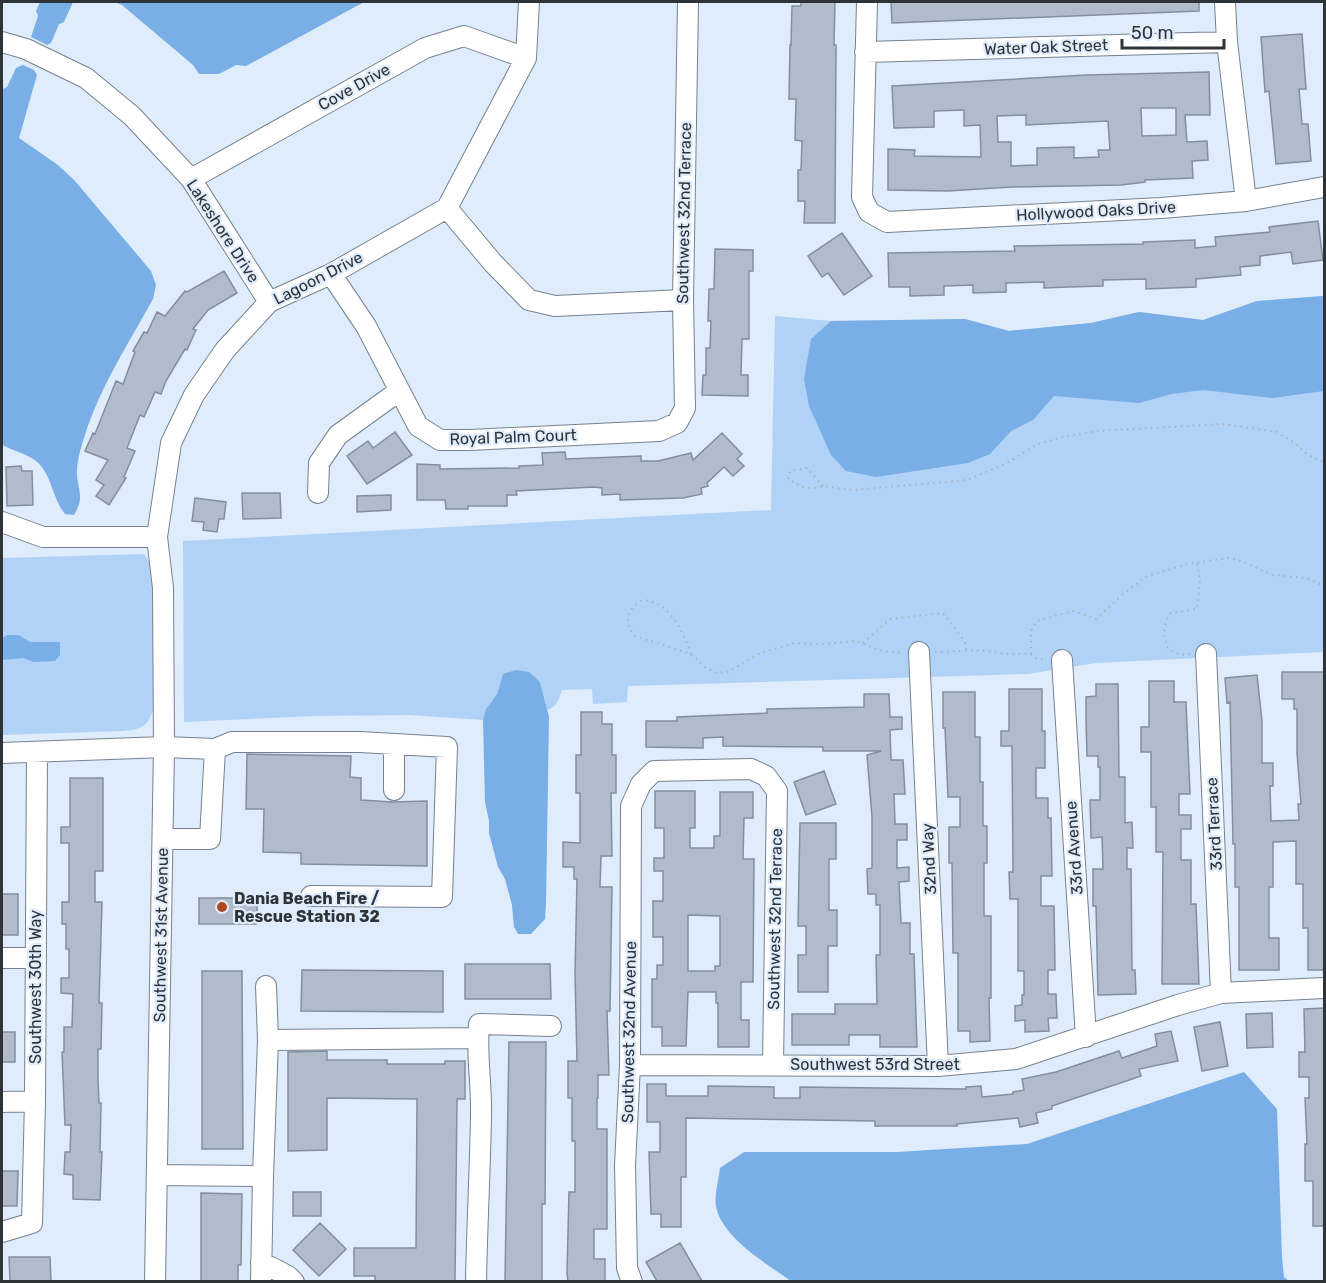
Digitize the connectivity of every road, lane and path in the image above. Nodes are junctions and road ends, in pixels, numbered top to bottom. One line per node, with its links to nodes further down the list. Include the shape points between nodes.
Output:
1 (529, 2): 8 (street)
2 (688, 2): 14 (street, Southwest 32nd Terrace)
3 (867, 2): 7 (street)
4 (1225, 2): 6 (street)
5 (2, 42): 9 (street, Lakeshore Drive, via 26,49 86,78 132,116)
6 (1227, 42): 7 (street, Water Oak Street); 11 (street)
7 (866, 52): 11 (street, Hollywood Oaks Drive, via 862,197 869,212 887,222)
8 (526, 58): 9 (street, Cove Drive, via 464,36 425,48); 12 (street)
9 (191, 179): 15 (street, Lakeshore Drive)
10 (1324, 187): 11 (street, Hollywood Oaks Drive)
11 (1246, 201)
12 (447, 208): 13 (street, Lagoon Drive); 14 (street, via 529,300 555,306)
13 (331, 274): 15 (street, Lagoon Drive); 16 (street, Royal Palm Court, via 366,326)
14 (682, 300): 17 (street, Southwest 32nd Terrace, via 685,408)
15 (269, 302): 22 (street, Lagoon Drive, via 225,350 194,395 171,443)
16 (399, 391): 17 (street, Royal Palm Court, via 418,426 440,440 659,431); 20 (street, via 338,435 319,463)
17 (677, 423)
18 (1324, 462): 19 (path, via 1277,432 1223,424 1063,436 1038,444 967,480 853,490)
19 (823, 486): 19 (path, via 807,468 790,471 788,479 802,487)
20 (318, 494)
21 (2, 522): 22 (street, via 43,537)
22 (157, 537): 25 (street, Lagoon Drive)
23 (1197, 563): 24 (path, via 1228,558 1274,575 1307,578); 28 (path, via 1147,576 1096,619 1073,611 1037,621 1031,631 1031,654); 30 (path, via 1197,609 1171,613 1163,635 1168,649 1180,655)
24 (1324, 586)
25 (163, 588): 33 (street, Southwest 31st Avenue)
26 (863, 643): 27 (path, via 882,651); 28 (path, via 890,619 943,613 965,642); 29 (path, via 795,643 760,653 728,672 717,673)
27 (919, 652): 28 (path); 52 (street, 32nd Way)
28 (966, 652)
29 (691, 654): 29 (path, via 678,624 660,604 643,600 634,605 629,612 629,625 635,636)
30 (1206, 654): 45 (street, 33rd Terrace)
31 (1062, 660): 47 (street, 33rd Avenue)
32 (394, 744): 34 (street, via 232,742); 38 (street); 40 (street, via 447,747 442,897)
33 (164, 747): 34 (street); 35 (street); 39 (street, Southwest 31st Avenue)
34 (214, 749): 39 (street, via 210,839)
35 (37, 752): 36 (street); 42 (street, Southwest 30th Way)
36 (2, 753)
37 (766, 776): 50 (street, Southwest 32nd Avenue, via 751,769 654,771 640,784 631,806); 51 (street, Southwest 32nd Terrace, via 777,791)
38 (394, 790)
39 (164, 839): 55 (street, Southwest 31st Avenue)
40 (311, 896)
41 (2, 958): 42 (street)
42 (35, 958): 53 (street, Southwest 30th Way)
43 (266, 986): 49 (street)
44 (1324, 988): 45 (street, Southwest 53rd Street)
45 (1221, 993): 47 (street, Southwest 53rd Street)
46 (551, 1026): 48 (street, via 479,1024)
47 (1086, 1036): 52 (street, Southwest 53rd Street, via 1016,1059)
48 (478, 1038): 49 (street); 62 (street, via 481,1114)
49 (268, 1040): 56 (street)
50 (630, 1065): 51 (street, Southwest 53rd Street); 63 (street, Southwest 32nd Avenue, via 625,1165 627,1268)
51 (773, 1065): 52 (street, Southwest 53rd Street)
52 (938, 1066)
53 (35, 1101): 54 (street); 57 (street, Southwest 30th Way, via 32,1223)
54 (2, 1102)
55 (157, 1175): 56 (street); 59 (street, Southwest 31st Avenue)
56 (263, 1176): 58 (street)
57 (2, 1232)
58 (261, 1262): 60 (street); 61 (street)
59 (155, 1281)
60 (261, 1281)
61 (294, 1281)
62 (476, 1281)
63 (632, 1281)

